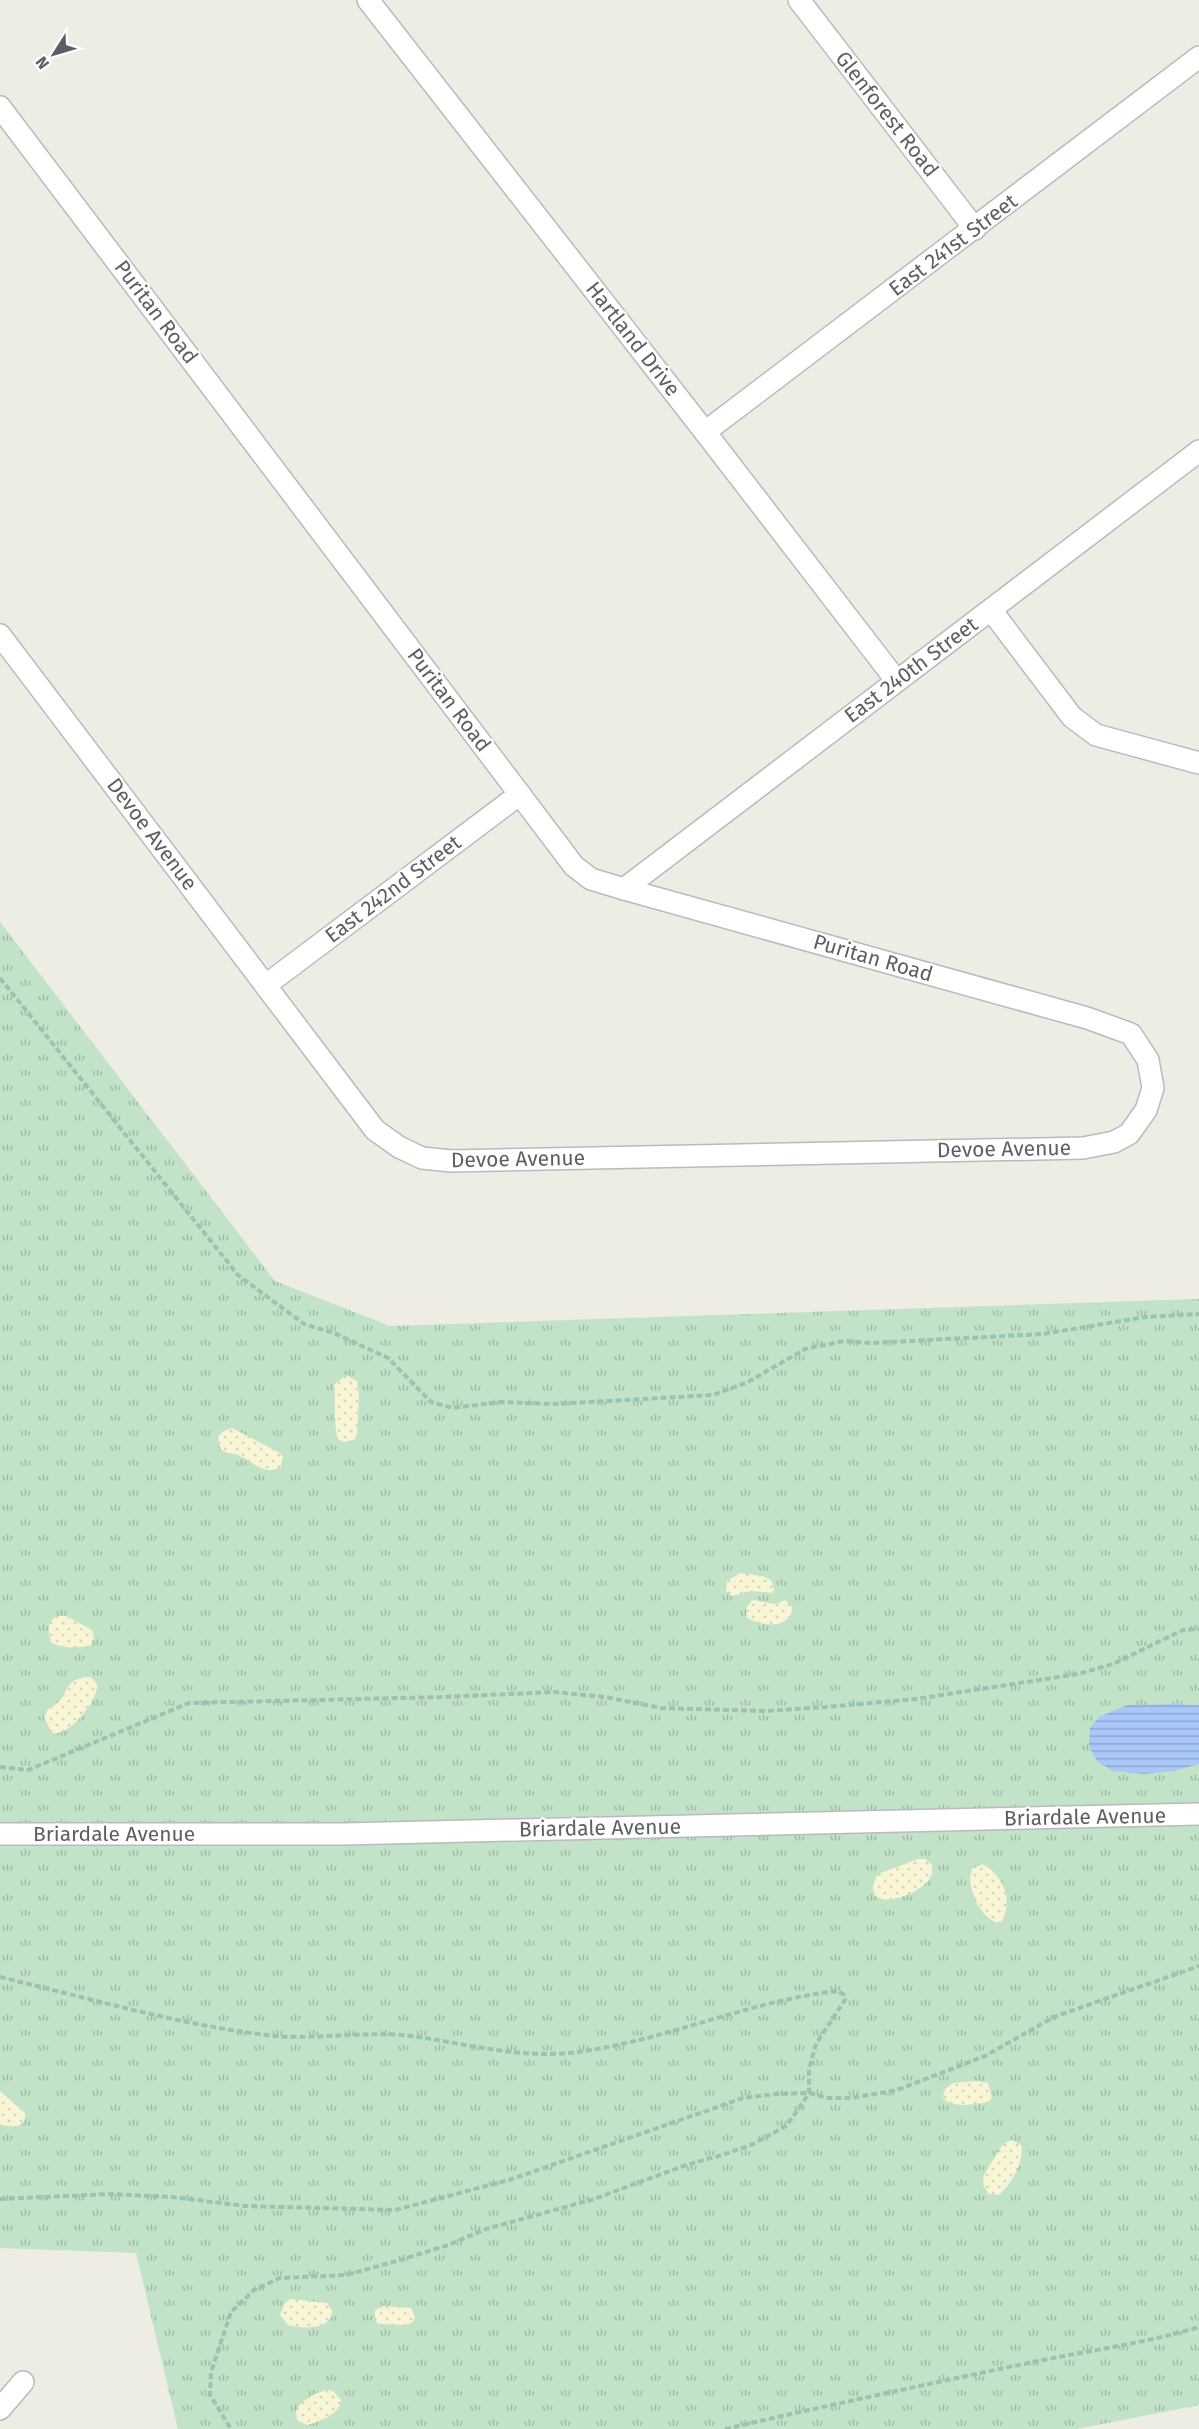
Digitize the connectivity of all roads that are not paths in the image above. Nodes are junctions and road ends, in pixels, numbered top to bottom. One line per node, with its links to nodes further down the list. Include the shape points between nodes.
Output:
1 (368, 0): 6 (street, Hartland Drive)
2 (799, 0): 5 (street, Glenforest Road)
3 (1199, 57): 5 (street, East 241st Street)
4 (0, 107): 12 (street, Puritan Road)
5 (975, 229): 6 (street, East 241st Street)
6 (705, 432): 10 (street, Hartland Drive)
7 (1199, 451): 8 (street, East 240th Street)
8 (991, 610): 10 (street, East 240th Street); 11 (street, via 1072,717 1096,735)
9 (0, 635): 14 (street, Devoe Avenue)
10 (896, 680): 13 (street, East 240th Street)
11 (1199, 763)
12 (520, 794): 13 (street, Puritan Road, via 574,866 591,879); 14 (street, East 242nd Street)
13 (624, 889): 15 (street, Puritan Road)
14 (266, 985): 15 (street, Devoe Avenue, via 375,1130 422,1158 451,1161 1083,1148 1114,1142 1129,1134 1146,1110 1153,1088 1148,1060 1131,1034)
15 (1087, 1018)
16 (1199, 1814): 17 (street, Briardale Avenue, via 344,1834)
17 (0, 1834)
18 (23, 2382): 19 (street)
19 (0, 2409)

